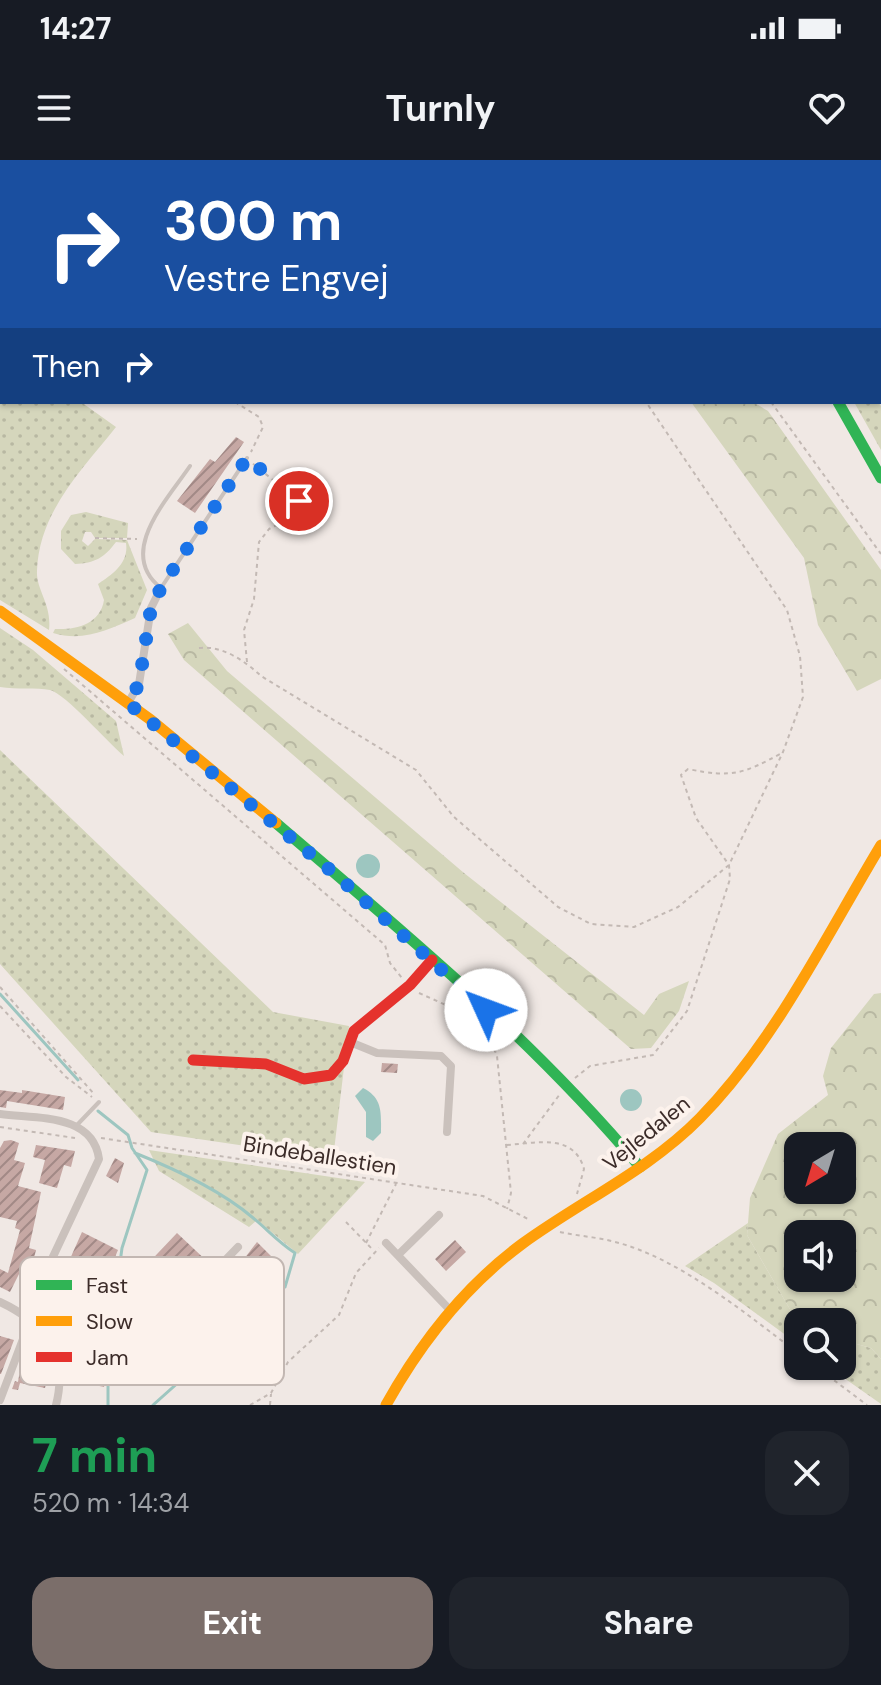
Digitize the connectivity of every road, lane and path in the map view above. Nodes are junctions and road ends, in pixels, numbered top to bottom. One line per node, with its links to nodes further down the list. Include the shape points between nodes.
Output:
1 (238, 404): 6 (path, via 259,417 263,427)
2 (647, 404): 19 (path, via 787,610 800,656 803,697)
3 (772, 404): 12 (path)
4 (842, 404): 7 (main road)
5 (842, 404): 9 (main road)
6 (247, 458): 13 (lane); 16 (path, via 300,507 299,514 269,529 259,542 254,599 244,630)
7 (881, 462)
8 (190, 466): 13 (lane, via 146,536 141,561)
9 (881, 478)
10 (95, 538): 11 (path)
11 (138, 539)
12 (881, 554)
13 (161, 588): 18 (street, via 151,608 139,684)
14 (0, 611): 18 (main road)
15 (199, 648): 16 (path, via 211,646)
16 (247, 663): 21 (path, via 416,770 454,817 558,907 591,924 634,927 678,907)
17 (63, 668): 23 (path, via 385,945 390,963)
18 (128, 703): 22 (main road)
19 (783, 752): 21 (path); 21 (path, via 745,773 723,777 688,769 681,775 696,818)
20 (881, 845): 38 (main road, Vejledalen, via 734,1078 699,1118)
21 (729, 865): 28 (path, via 714,935 687,1011 653,1055 590,1066)
22 (432, 960): 23 (main road); 28 (main road)
23 (410, 985): 26 (main road, via 370,1014); 37 (path, via 457,1010 491,1042)
24 (0, 987): 29 (path)
25 (0, 1006): 29 (path, via 66,1077)
26 (350, 1042): 27 (main road, via 343,1061 331,1075 320,1078 304,1079 266,1064); 33 (street, via 377,1053 447,1060)
27 (193, 1060)
28 (567, 1086): 36 (path); 38 (main road)
29 (99, 1102): 31 (lane)
30 (0, 1114): 31 (street)
31 (77, 1125): 51 (street, via 94,1138 99,1159)
32 (0, 1127): 34 (path)
33 (447, 1132)
34 (83, 1138)
35 (100, 1138): 41 (path, Bindeballestien, via 483,1196)
36 (523, 1144): 37 (path); 39 (path, via 570,1147 582,1160)
37 (506, 1145): 41 (path, via 511,1193)
38 (640, 1167): 54 (main road, Vejledalen, via 499,1263)
39 (584, 1181)
40 (396, 1184): 46 (path)
41 (507, 1209): 43 (path, Bindeballestien)
42 (439, 1215): 50 (street)
43 (530, 1220)
44 (346, 1222): 46 (path)
45 (560, 1232): 57 (path, via 616,1242 667,1265)
46 (366, 1243): 49 (path)
47 (386, 1243): 49 (path); 50 (street)
48 (238, 1247): 52 (street)
49 (375, 1252): 58 (path, via 356,1273 339,1315)
50 (398, 1255): 54 (street)
51 (56, 1257)
52 (228, 1257)
53 (0, 1302): 55 (street)
54 (450, 1310): 67 (main road, Vejledalen)
55 (20, 1312)
56 (20, 1340): 63 (street)
57 (784, 1343)
58 (284, 1369)
59 (834, 1380): 68 (path)
60 (59, 1385): 64 (street)
61 (275, 1385): 62 (path)
62 (271, 1393): 65 (path); 66 (path)
63 (0, 1400)
64 (56, 1405)
65 (250, 1405)
66 (270, 1405)
67 (386, 1405)
68 (867, 1405)

